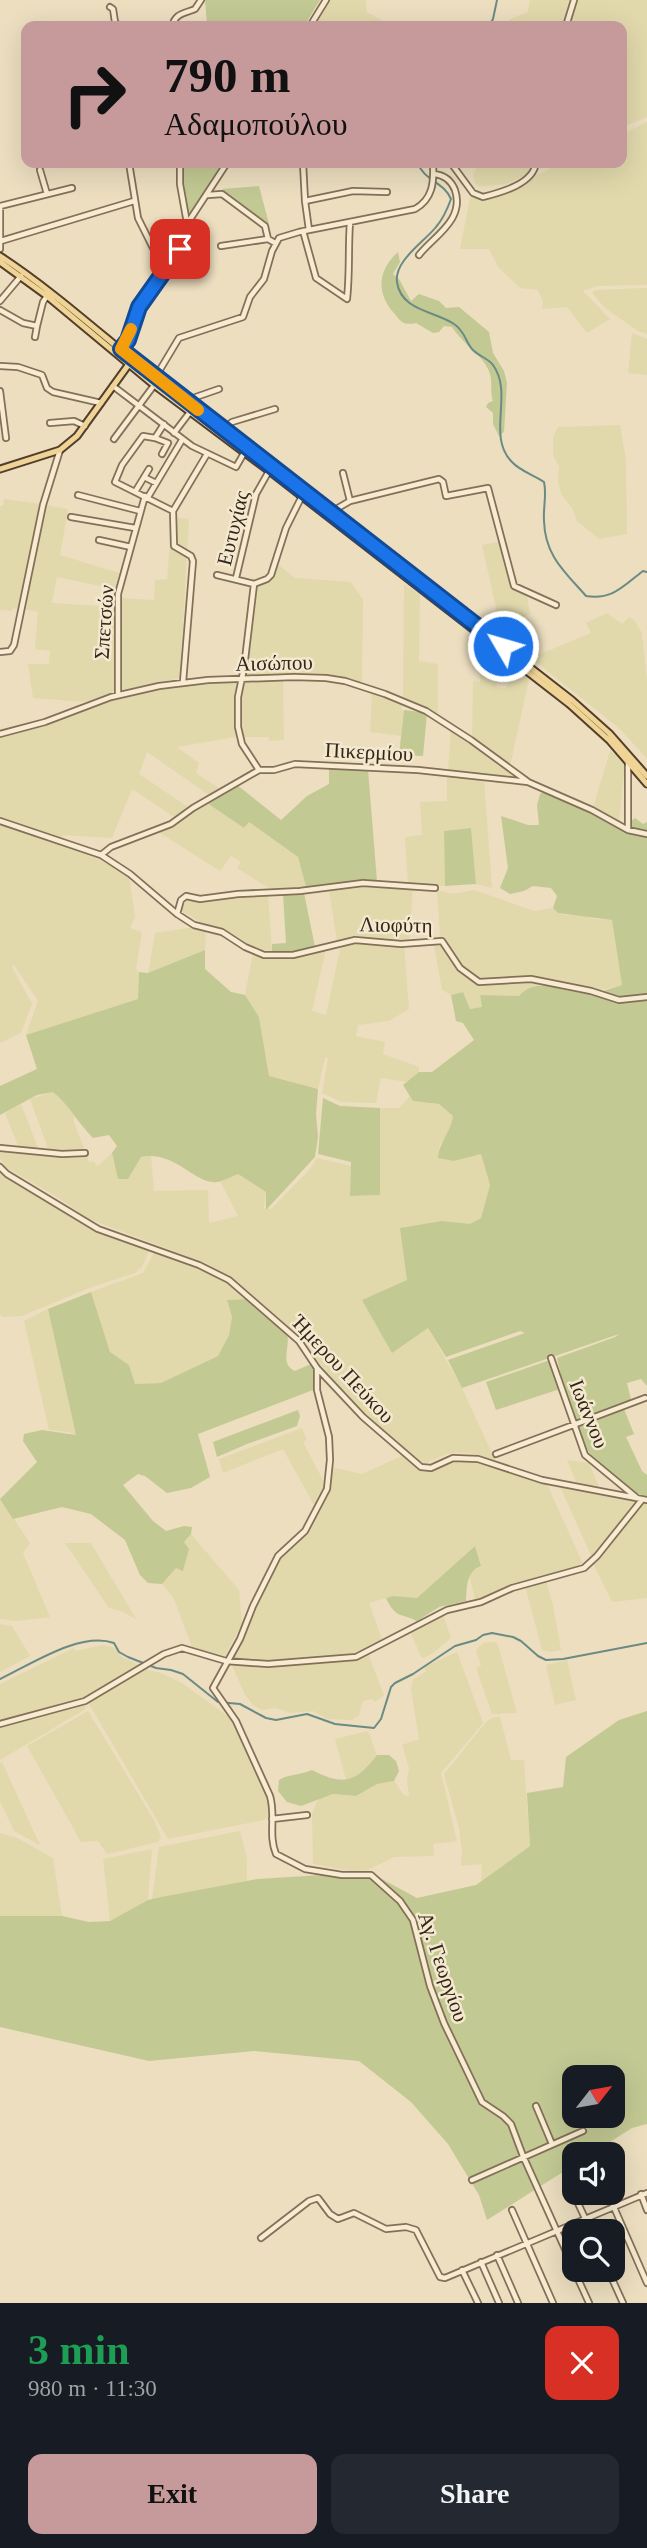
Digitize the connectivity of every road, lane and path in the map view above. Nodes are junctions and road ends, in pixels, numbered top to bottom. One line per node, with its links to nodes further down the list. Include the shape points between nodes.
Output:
1 (201, 0): 6 (street)
2 (326, 0): 7 (street)
3 (574, 0): 8 (street)
4 (110, 7): 5 (street)
5 (115, 21)
6 (174, 21)
7 (313, 21)
8 (568, 21)
9 (130, 168): 22 (street)
10 (180, 168): 26 (street)
11 (224, 168): 21 (street)
12 (303, 168): 23 (street)
13 (433, 168): 17 (street)
14 (455, 168): 15 (street, via 473,193 483,197 526,180)
15 (535, 168)
16 (40, 170): 20 (street)
17 (434, 174): 25 (street, via 427,200 415,209); 33 (street, via 452,184 456,205 446,229)
18 (72, 188): 20 (street)
19 (387, 192): 23 (street, via 353,191)
20 (47, 194): 24 (street)
21 (207, 195): 26 (street); 28 (street, via 222,194 265,226)
22 (134, 201): 29 (street); 36 (street)
23 (305, 201): 27 (street)
24 (0, 206): 29 (street)
25 (350, 222): 27 (street); 27 (street, via 347,299 316,278)
26 (187, 224): 36 (street, via 178,252)
27 (306, 231): 30 (street)
28 (268, 239): 30 (street); 31 (street)
29 (1, 241): 32 (street)
30 (275, 243): 46 (street, via 265,276 243,317 179,338)
31 (220, 246)
32 (0, 249)
33 (419, 255)
34 (0, 256): 43 (main road, via 66,304)
35 (0, 262): 37 (main road)
36 (164, 270): 43 (street)
37 (20, 276): 38 (main road); 39 (street)
38 (47, 296): 41 (street); 43 (main road)
39 (0, 301)
40 (0, 310): 41 (street)
41 (37, 326): 42 (street)
42 (34, 337)
43 (117, 351): 44 (main road)
44 (131, 362): 46 (main road); 47 (main road)
45 (0, 366): 50 (street, via 41,375 49,390 59,395)
46 (155, 381): 51 (main road); 52 (street); 54 (main road)
47 (113, 386): 50 (main road); 52 (street)
48 (219, 389): 51 (street)
49 (0, 391): 60 (street)
50 (101, 403): 57 (main road)
51 (190, 404): 59 (main road)
52 (139, 406): 56 (street); 62 (street)
53 (275, 409): 59 (street, via 243,420)
54 (190, 412): 58 (street); 59 (main road)
55 (50, 423): 57 (street, via 74,421)
56 (164, 424): 58 (street); 61 (street)
57 (85, 426): 64 (main road)
58 (174, 433): 63 (street)
59 (224, 433): 65 (main road); 81 (main road)
60 (6, 438)
61 (155, 438): 66 (street, via 168,443); 74 (street, via 143,436 115,480)
62 (114, 439)
63 (182, 440): 67 (street); 73 (street, Σπετσών)
64 (60, 450): 68 (main road); 90 (street, via 43,505 13,645 10,651)
65 (244, 453): 67 (street, via 236,467); 70 (main road)
66 (162, 454)
67 (207, 454): 80 (street)
68 (0, 469)
69 (149, 469): 72 (street)
70 (269, 471): 76 (main road); 87 (street, Ευτυχίας, via 256,494)
71 (343, 473): 78 (street)
72 (144, 477): 73 (street); 74 (street)
73 (156, 483): 77 (street, Σπετσών)
74 (135, 492): 77 (street)
75 (78, 495): 79 (street)
76 (302, 496): 88 (street, via 271,575); 95 (main road, via 569,704)
77 (147, 497): 79 (street, Σπετσών); 80 (street)
78 (350, 501): 81 (street); 89 (street, via 439,480 446,496 489,489 514,586)
79 (140, 511): 83 (street, Σπετσών)
80 (173, 511): 92 (street, via 174,546 193,561)
81 (331, 512): 97 (main road, via 572,700 603,726)
82 (71, 517): 83 (street)
83 (135, 528): 85 (street, Σπετσών)
84 (99, 540): 85 (street)
85 (131, 547): 93 (street, Σπετσών, via 118,594)
86 (217, 575): 87 (street)
87 (236, 578): 88 (street, Ευτυχίας)
88 (254, 583): 91 (street)
89 (556, 605)
90 (0, 652)
91 (241, 680): 92 (street, Αισώπου); 96 (street, via 240,739); 98 (street, Αισώπου, via 326,678 404,700)
92 (183, 682): 93 (street, Αισώπου)
93 (118, 695): 94 (street, Αισώπου)
94 (0, 734)
95 (628, 761): 99 (main road); 101 (street)
96 (259, 770): 98 (street, Πικερμίου, via 314,764); 103 (street, Πικερμίου, via 171,824)
97 (647, 776)
98 (528, 782): 101 (street, Πικερμίου)
99 (647, 784)
100 (0, 821): 103 (street)
101 (628, 830): 102 (street, Πικερμίου)
102 (647, 834)
103 (101, 855): 105 (street)
104 (435, 888): 105 (street, via 363,883 200,899 186,896)
105 (177, 914): 106 (street, Λιοφύτη, via 264,954 293,956 355,940 442,941 460,968 479,982 531,979 619,1000)
106 (647, 997)
107 (0, 1148): 108 (street)
108 (85, 1153)
109 (0, 1167): 111 (street, Ήμερου Πεύκου, via 91,1226 215,1271 286,1328)
110 (551, 1358): 113 (street, Ιωάννου)
111 (317, 1368): 115 (street, Ήμερου Πεύκου, via 421,1467 431,1468 453,1458 478,1459 542,1480); 116 (street, via 318,1397 329,1437 327,1489 305,1531 278,1556)
112 (645, 1398): 113 (street)
113 (575, 1425): 114 (street); 115 (street, Ιωάννου, via 587,1458)
114 (496, 1454)
115 (644, 1500): 116 (street, via 591,1564 577,1572 447,1610 356,1657 268,1664)
116 (226, 1661): 117 (street, via 177,1648 85,1701); 119 (street, Αγ. Γεωργίου, via 213,1688 254,1759 270,1796)
117 (0, 1724)
118 (307, 1815): 119 (street)
119 (272, 1819): 123 (street, Αγ. Γεωργίου, via 274,1851 279,1857 305,1869 371,1875 407,1910 450,2037 478,2096 509,2121)
120 (536, 2106): 122 (street)
121 (583, 2131): 122 (street)
122 (552, 2144): 123 (street)
123 (523, 2156): 124 (street); 132 (street, Αγ. Γεωργίου)
124 (471, 2180)
125 (644, 2193): 126 (street); 130 (street)
126 (625, 2200)
127 (579, 2205): 131 (street)
128 (613, 2205): 131 (street); 141 (street)
129 (512, 2210): 134 (street)
130 (647, 2210)
131 (585, 2218): 132 (street)
132 (556, 2230): 134 (street); 135 (street, Αγ. Γεωργίου)
133 (261, 2238): 138 (street, via 318,2198 338,2219 354,2213 386,2229 416,2230 442,2278)
134 (526, 2243): 136 (street); 145 (street)
135 (562, 2243)
136 (497, 2255): 137 (street); 144 (street)
137 (481, 2262): 138 (street); 143 (street)
138 (462, 2270): 142 (street)
139 (579, 2282): 146 (street, Αγ. Γεωργίου)
140 (613, 2282): 147 (street)
141 (647, 2283)
142 (478, 2303)
143 (499, 2303)
144 (518, 2303)
145 (553, 2303)
146 (589, 2303)
147 (623, 2303)

